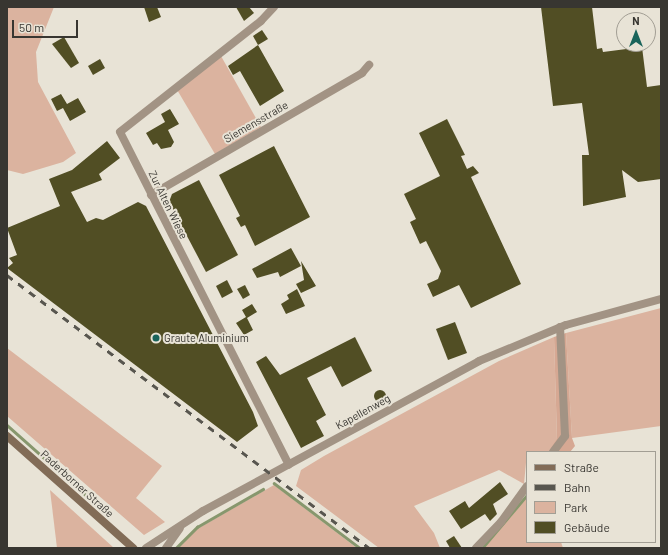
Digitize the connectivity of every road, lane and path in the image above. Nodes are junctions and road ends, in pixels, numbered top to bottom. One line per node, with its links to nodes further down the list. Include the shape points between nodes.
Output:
1 (274, 7): 3 (street, Zur Alten Wiese, via 261,21 120,132)
2 (370, 66): 3 (street, Siemensstraße)
3 (151, 195): 8 (street, Zur Alten Wiese)
4 (661, 298): 5 (street, Kapellenweg)
5 (560, 327): 7 (street, via 565,436); 8 (street, Kapellenweg, via 479,361)
6 (7, 436): 11 (main road, Paderborner Straße)
7 (553, 451)
8 (289, 466): 10 (street, Kapellenweg)
9 (526, 487): 14 (street, via 501,522)
10 (182, 526): 12 (street, Kapellenweg); 13 (street, Kapellenweg)
11 (133, 548)
12 (146, 548)
13 (166, 548)
14 (476, 548)

